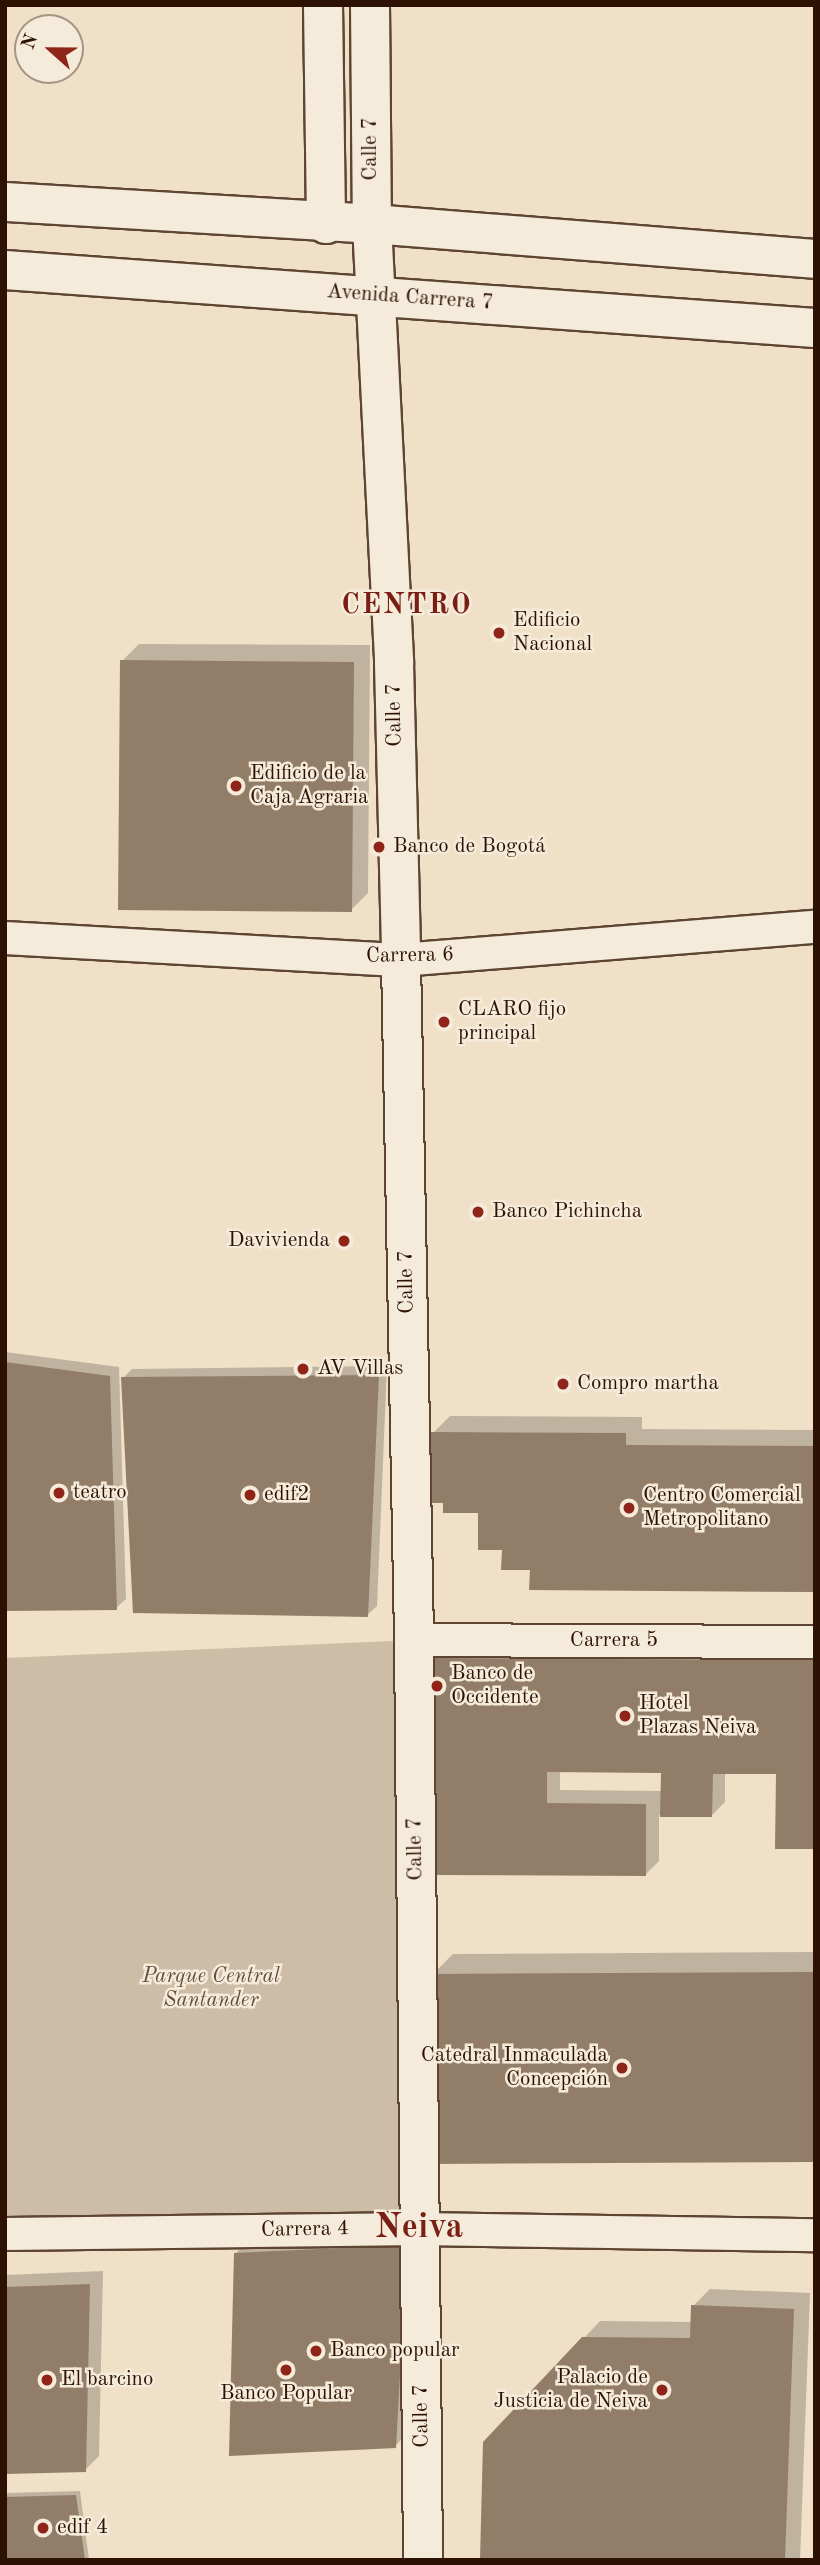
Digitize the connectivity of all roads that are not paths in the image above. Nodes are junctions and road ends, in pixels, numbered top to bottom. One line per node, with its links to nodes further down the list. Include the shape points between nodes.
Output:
1 (323, 5): 4 (street)
2 (370, 5): 5 (street, Calle 7)
3 (5, 202): 4 (street)
4 (326, 224): 5 (street)
5 (372, 224): 6 (street); 8 (street, Calle 7)
6 (815, 259)
7 (5, 270): 8 (street, Avenida Carrera 7)
8 (376, 295): 9 (street, Avenida Carrera 7); 12 (street, Calle 7, via 394,663)
9 (815, 328)
10 (815, 927): 12 (street, Carrera 6)
11 (5, 938): 12 (street, Carrera 6)
12 (401, 960): 13 (street, Calle 7)
13 (414, 1640): 14 (street, Carrera 5); 15 (street, Calle 7)
14 (815, 1642)
15 (420, 2229): 16 (street, Carrera 4); 17 (street, Carrera 4); 18 (street, Calle 7)
16 (5, 2234)
17 (815, 2235)
18 (423, 2560)

